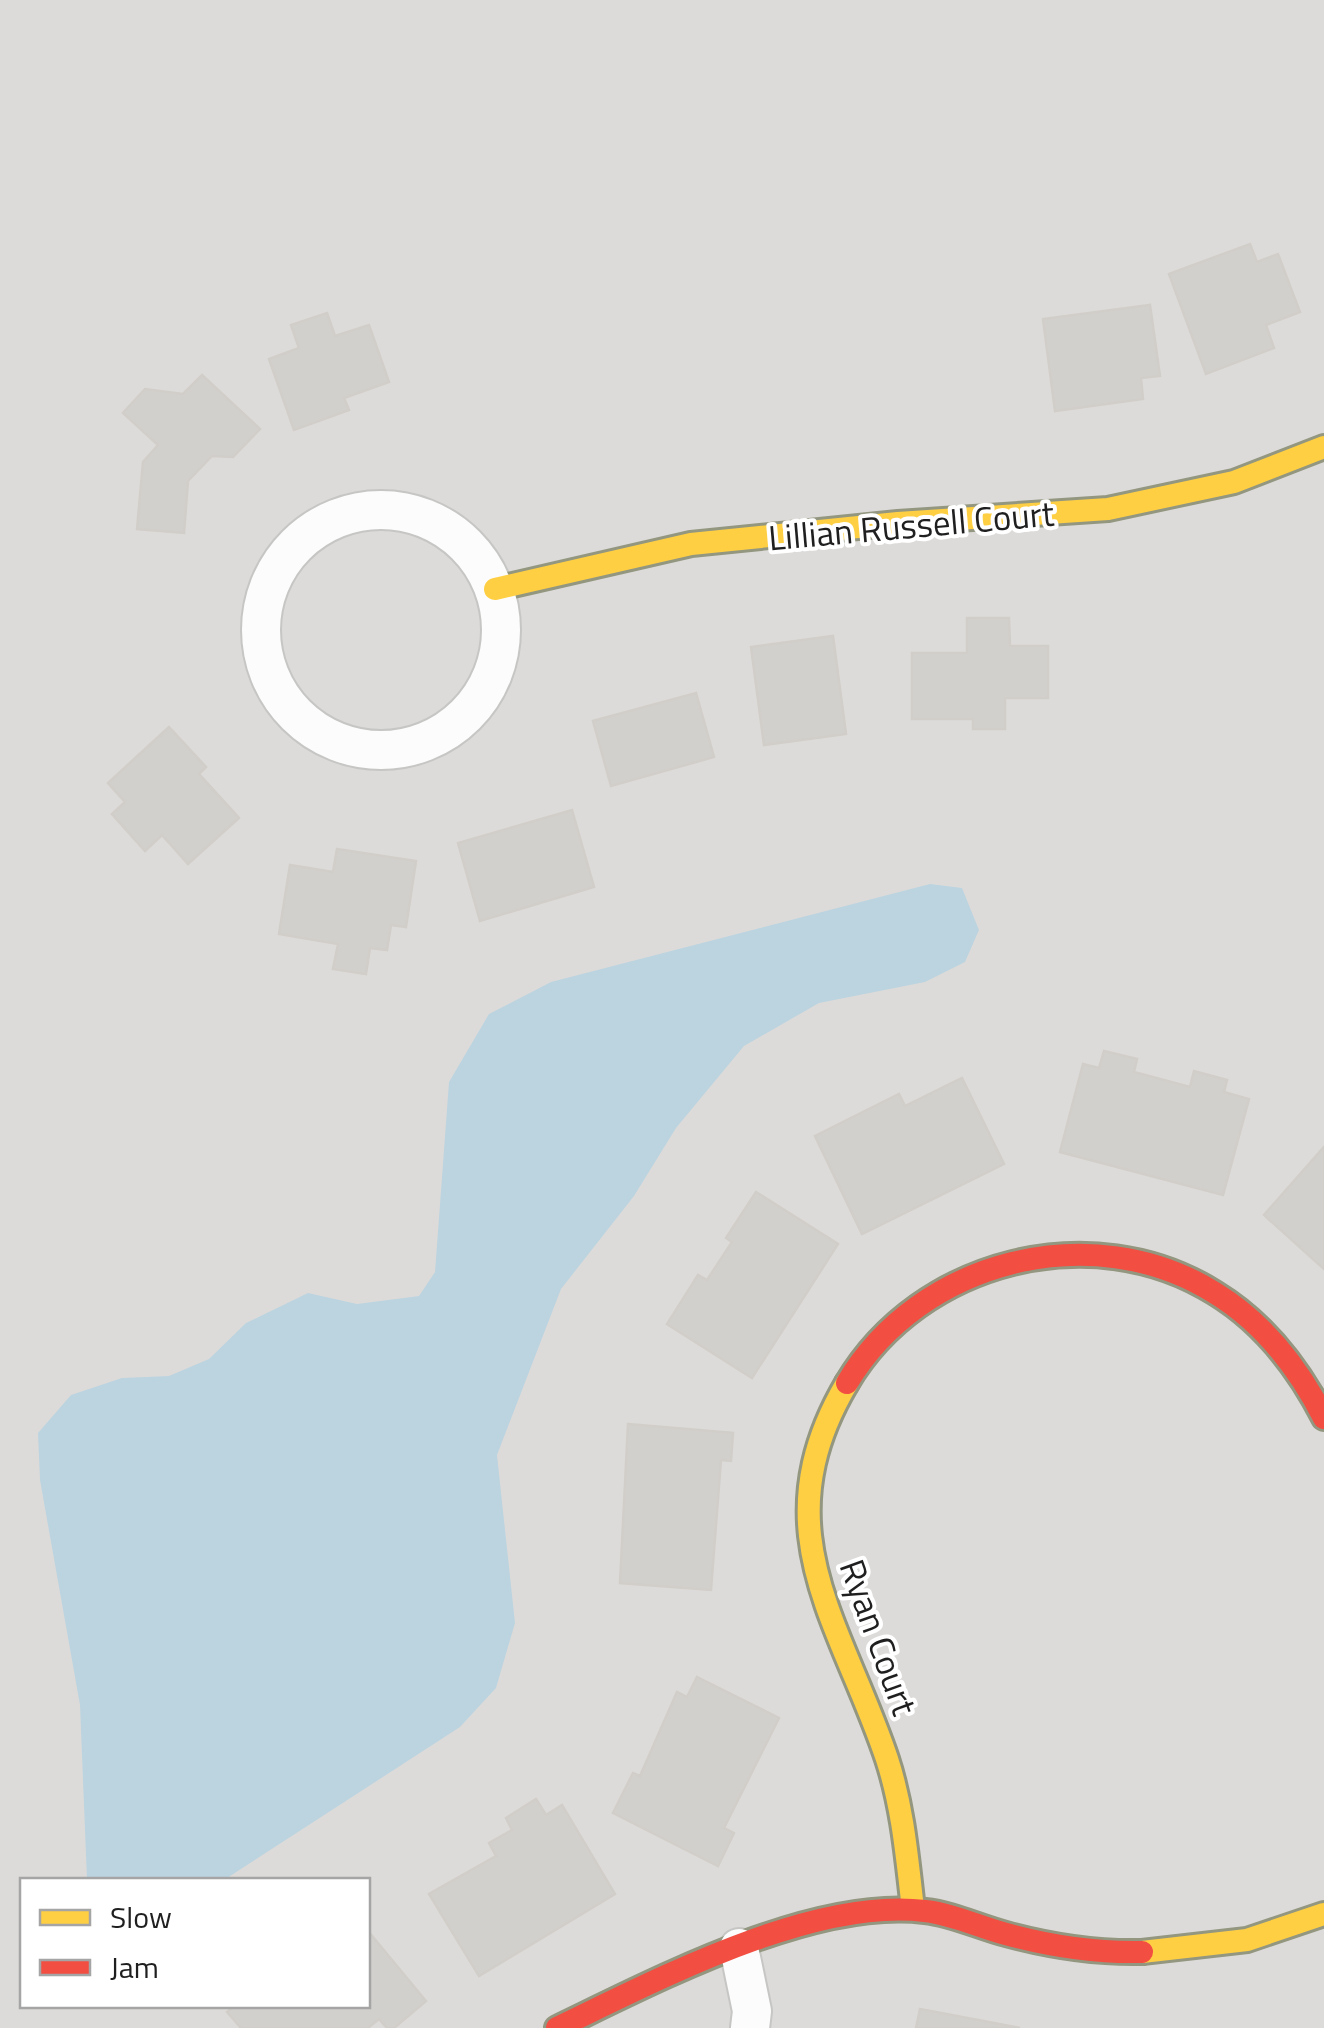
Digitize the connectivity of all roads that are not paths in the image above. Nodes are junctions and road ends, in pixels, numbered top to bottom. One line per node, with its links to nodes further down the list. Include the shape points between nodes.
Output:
1 (1324, 448): 2 (street, Lillian Russell Court, via 1234,482 1108,509 691,544)
2 (495, 589): 2 (street, via 476,555 447,528 411,513 372,510 334,519 300,540 269,589 262,648 274,686 298,718 332,740 370,750 410,747 446,731 476,704 495,668 502,628)
3 (1324, 1418): 4 (street, Ryan Court, via 1272,1338 1226,1298 1181,1273 1086,1253 991,1267 941,1288 886,1332 854,1370 828,1417 808,1534 817,1587 894,1782)
4 (913, 1909): 5 (street, via 1068,1949 1142,1956 1207,1951 1281,1933); 6 (street, via 853,1914)
5 (1324, 1914)
6 (739, 1948): 7 (street); 8 (street)
7 (557, 2028)
8 (750, 2028)

